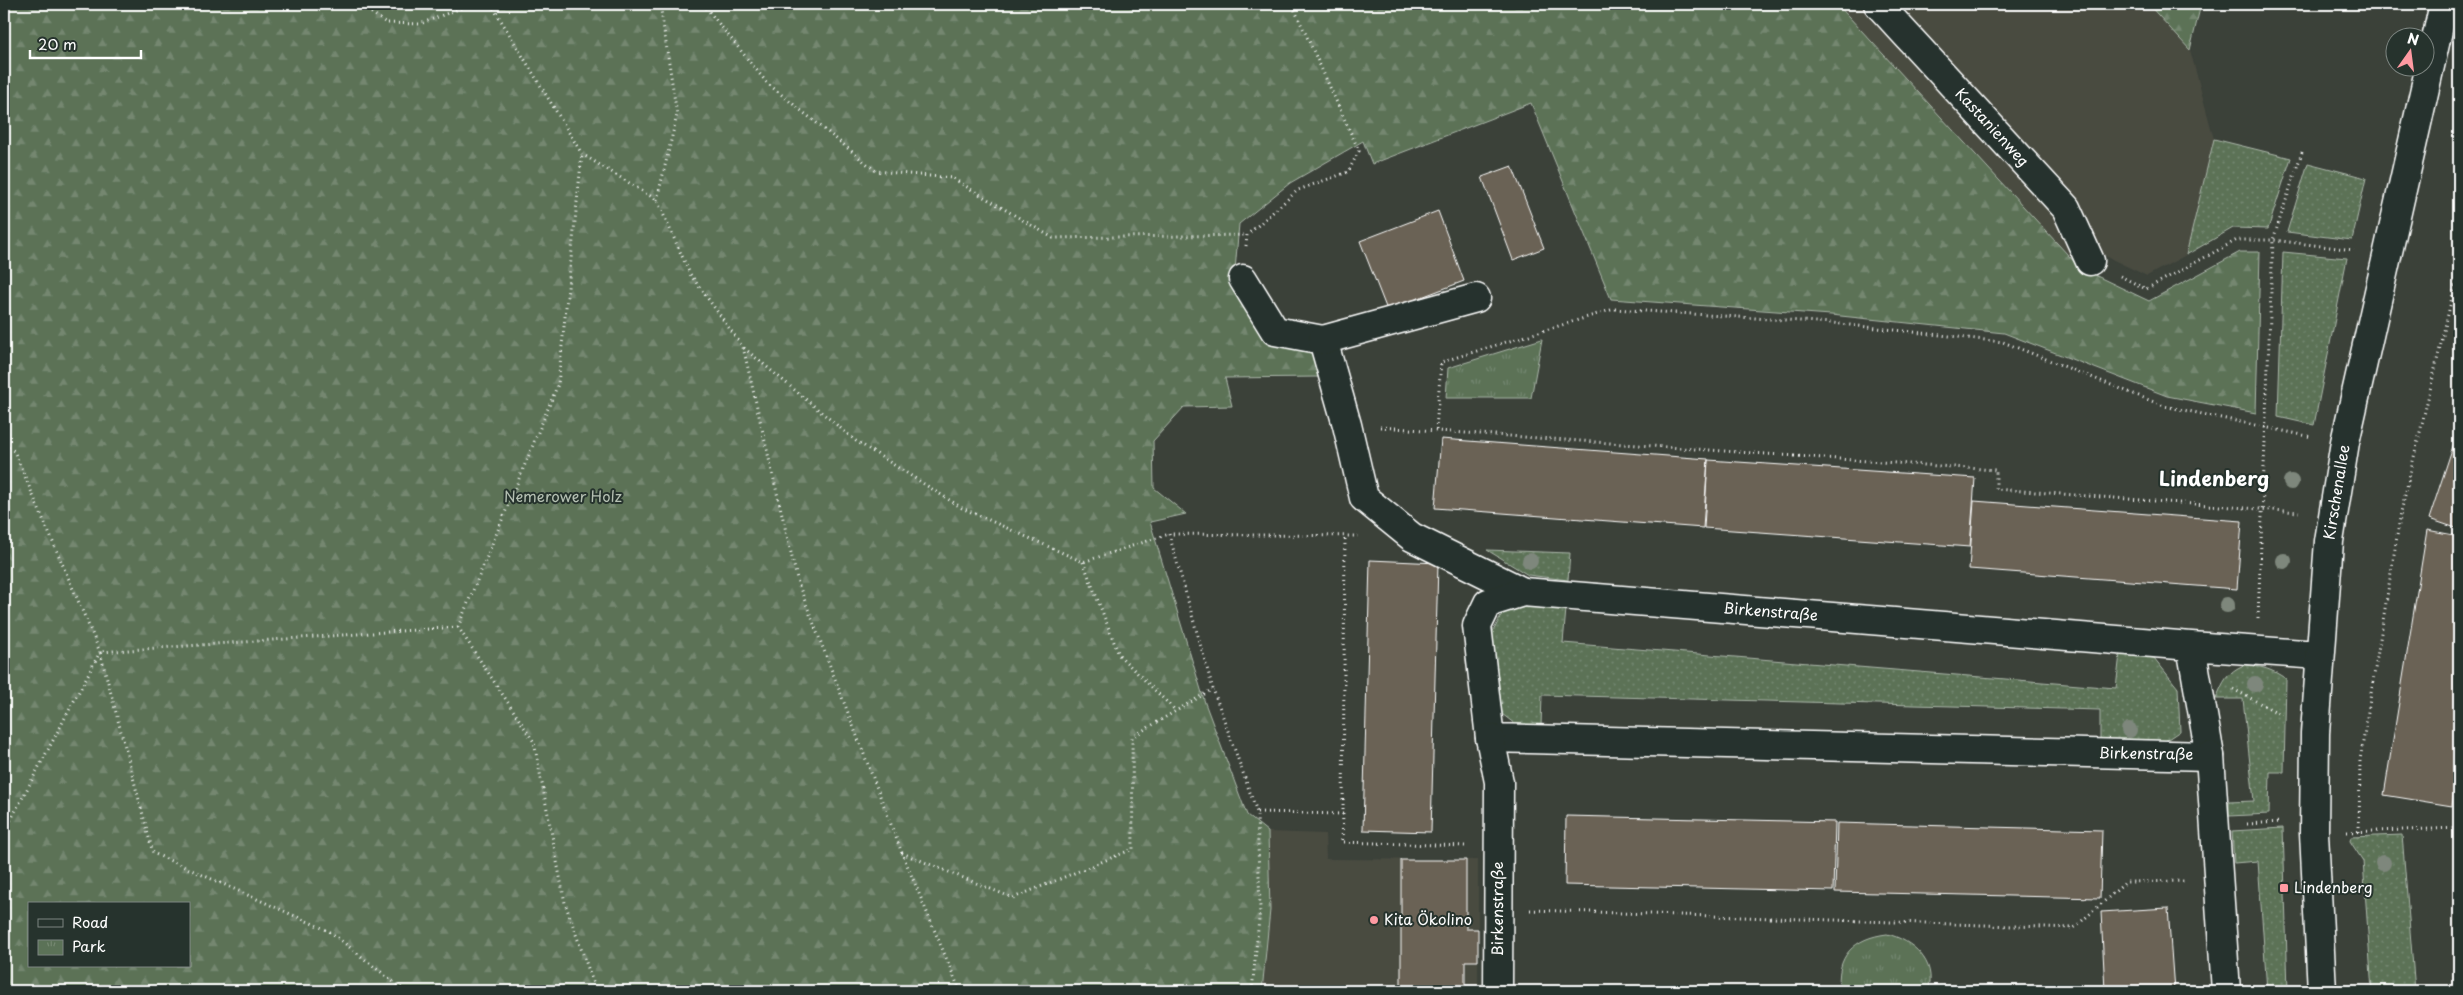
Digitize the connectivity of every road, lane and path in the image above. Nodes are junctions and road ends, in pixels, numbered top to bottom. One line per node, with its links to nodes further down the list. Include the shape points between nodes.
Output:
1 (359, 4): 2 (path, via 386,23 420,24)
2 (471, 4)
3 (490, 4): 10 (path)
4 (660, 4): 11 (path, via 677,115)
5 (703, 4): 12 (path, via 766,82 876,171 952,178 1053,238)
6 (1292, 4): 12 (path, via 1359,151 1348,172 1298,190)
7 (1878, 4): 15 (street, Kastanienweg, via 2066,208)
8 (2444, 4): 14 (street, Kirschenallee)
9 (2303, 149): 13 (path)
10 (582, 154): 11 (path); 33 (path, via 558,384)
11 (657, 200): 20 (path, via 690,274)
12 (1247, 235): 17 (path)
13 (2272, 240): 14 (path); 15 (path, via 2237,240 2146,289); 22 (path)
14 (2387, 254): 24 (street, Kirschenallee)
15 (2090, 261)
16 (2459, 268): 49 (path, via 2402,512 2360,760)
17 (1243, 279): 19 (street, via 1275,331)
18 (1476, 298): 19 (street)
19 (1323, 340): 21 (street)
20 (743, 347): 31 (path, via 856,441 962,508); 51 (path, via 798,583)
21 (1347, 425): 23 (path); 30 (street, via 1364,498)
22 (2266, 428): 23 (path, via 2164,406 2003,342 1832,323 1614,309 1441,362); 24 (path); 26 (path)
23 (1436, 430): 26 (path, via 1996,470 1996,489)
24 (2345, 442): 27 (street, Kirschenallee)
25 (4, 445): 34 (path, via 14,451)
26 (2263, 510): 27 (path); 35 (path)
27 (2332, 514): 36 (street, Kirschenallee)
28 (1168, 534): 29 (path); 31 (path); 38 (path)
29 (1345, 536): 30 (path); 44 (path)
30 (1412, 537): 32 (street)
31 (1083, 562): 39 (path, via 1119,655)
32 (1523, 592): 37 (street, Birkenstraße); 41 (street, Birkenstraße, via 1488,603 1477,626)
33 (458, 627): 34 (path); 55 (path, via 534,742 565,903)
34 (100, 652): 46 (path, via 8,825); 54 (path, via 153,853 330,930)
35 (2257, 652): 36 (street, Birkenstraße); 37 (street, Birkenstraße)
36 (2319, 654): 40 (street, Kirschenallee)
37 (2193, 657): 40 (path); 42 (street, Birkenstraße)
38 (1213, 689): 39 (path); 43 (path)
39 (1176, 712): 51 (path, via 1132,737 1133,849 1013,898)
40 (2315, 733): 47 (street, Kirschenallee)
41 (1490, 738): 42 (street, Birkenstraße); 50 (street, Birkenstraße, via 1499,782)
42 (2210, 756): 45 (street)
43 (1257, 812): 44 (path); 57 (path, via 1260,909)
44 (1343, 814): 50 (path, via 1342,842)
45 (2216, 825): 47 (path); 52 (street)
46 (4, 827)
47 (2314, 827): 49 (path); 60 (street, Kirschenallee)
48 (2459, 828): 49 (path)
49 (2359, 832)
50 (1497, 848): 53 (street, Birkenstraße)
51 (902, 853): 56 (path)
52 (2219, 880): 53 (path, via 2126,882 2074,928); 59 (street)
53 (1497, 909): 58 (street, Birkenstraße)
54 (405, 991)
55 (596, 991)
56 (960, 991)
57 (1252, 991)
58 (1498, 991)
59 (2226, 991)
60 (2322, 991)

